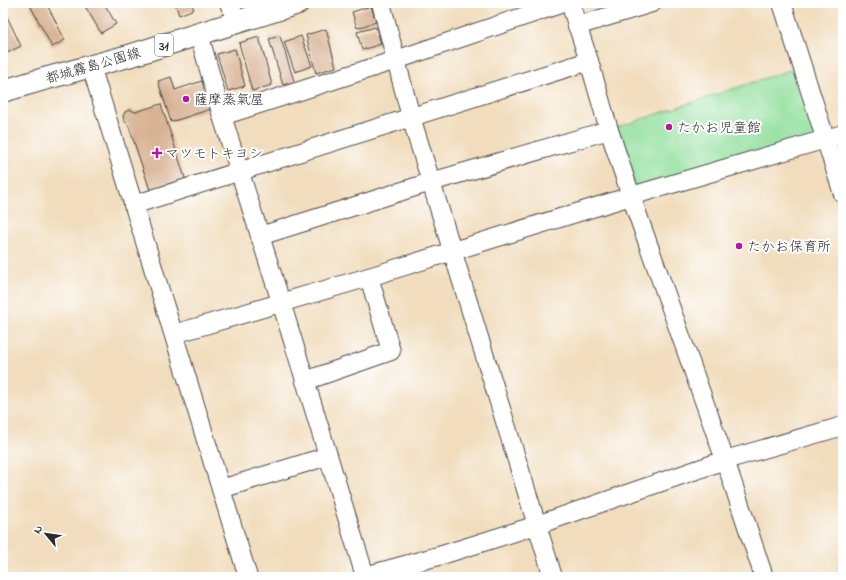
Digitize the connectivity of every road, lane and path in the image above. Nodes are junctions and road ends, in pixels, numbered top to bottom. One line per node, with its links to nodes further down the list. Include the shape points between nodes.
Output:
1 (298, 3): 7 (main road, 都城霧島公園線 / 31)
2 (382, 3): 10 (street)
3 (563, 3): 10 (street)
4 (570, 3): 8 (street)
5 (652, 3): 8 (street)
6 (782, 3): 18 (street)
7 (233, 12): 9 (main road, 都城霧島公園線 / 31)
8 (577, 26): 11 (street)
9 (199, 34): 12 (main road, 都城霧島公園線 / 31); 14 (street)
10 (396, 60): 14 (street); 15 (street)
11 (589, 61): 15 (street); 16 (street)
12 (91, 66): 13 (main road, 都城霧島公園線 / 31); 23 (street)
13 (3, 91)
14 (222, 116): 19 (street)
15 (411, 117): 19 (street); 20 (street)
16 (609, 130): 20 (street); 22 (street)
17 (843, 134): 18 (street)
18 (825, 139): 21 (street); 22 (street)
19 (239, 171): 23 (street); 24 (street)
20 (431, 182): 24 (street); 25 (street)
21 (843, 194)
22 (631, 196): 25 (street); 32 (street)
23 (134, 205): 28 (street)
24 (260, 236): 27 (street)
25 (452, 252): 26 (street); 34 (street)
26 (369, 278): 27 (street); 29 (street, via 391,351)
27 (281, 302): 28 (street); 29 (street)
28 (174, 334): 33 (street)
29 (305, 381): 31 (street)
30 (843, 426): 32 (street)
31 (328, 456): 33 (street); 35 (street)
32 (725, 460): 34 (street); 38 (street)
33 (221, 489): 36 (street)
34 (537, 525): 35 (street); 37 (street)
35 (365, 576)
36 (248, 577)
37 (553, 577)
38 (764, 577)

